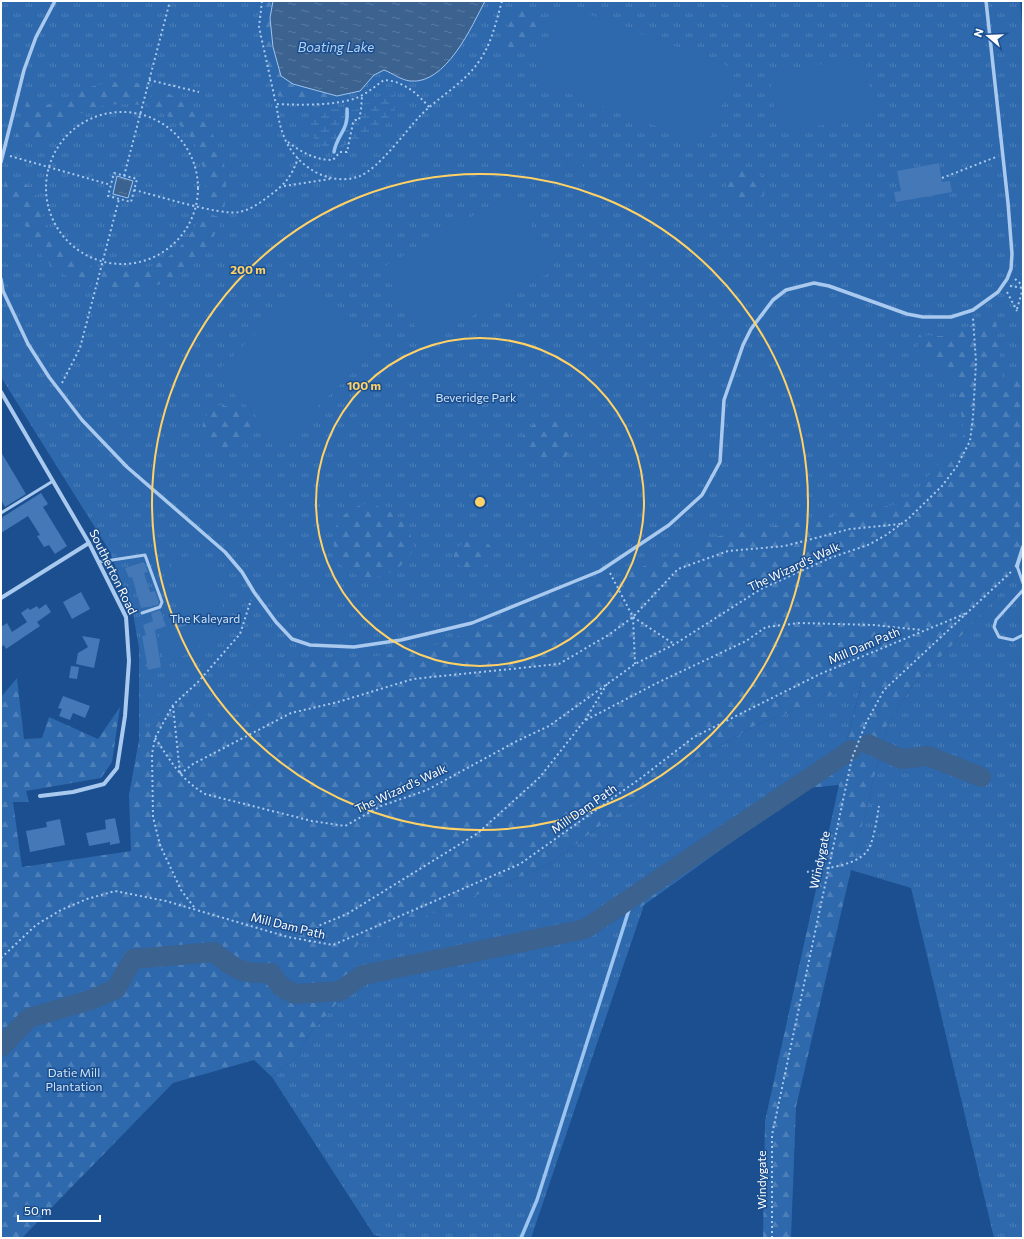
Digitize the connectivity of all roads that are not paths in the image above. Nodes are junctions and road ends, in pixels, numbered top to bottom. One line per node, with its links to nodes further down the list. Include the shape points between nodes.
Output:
1 (55, 1): 3 (street, via 36,38 24,70)
2 (986, 1): 5 (street, via 1012,254 1009,274 998,292 973,310 951,317 923,317 814,283 786,290 773,300 743,344 724,400 720,462 702,495 669,525 600,571 472,623 401,640 354,647 310,645 292,639 276,622 225,552 127,467 82,420 48,377 28,344)
3 (1, 162)
4 (1, 279): 5 (street)
5 (2, 291)
6 (1, 392): 7 (street, Southerton Road)
7 (53, 481): 8 (lane); 9 (street, Southerton Road)
8 (1, 513)
9 (89, 543): 11 (street, Southerton Road); 15 (street)
10 (1023, 547): 12 (street)
11 (99, 562): 16 (lane, via 145,555 162,602 160,607); 18 (street, Southerton Road, via 126,616 129,661 125,716 117,768 104,784 73,792)
12 (1017, 566): 13 (lane)
13 (1023, 583)
14 (1023, 590): 17 (lane, via 996,620 994,627 999,637 1013,640)
15 (1, 598)
16 (142, 613)
17 (1023, 635)
18 (40, 796)

